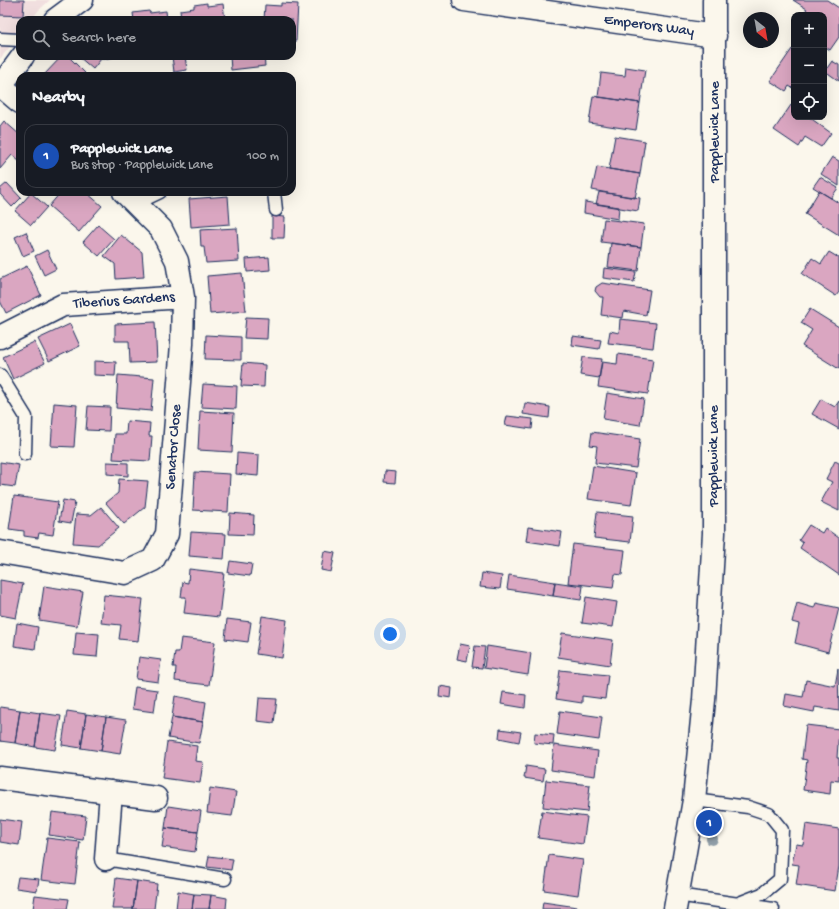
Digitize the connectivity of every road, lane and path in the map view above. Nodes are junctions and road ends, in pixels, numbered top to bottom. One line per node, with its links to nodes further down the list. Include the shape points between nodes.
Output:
1 (82, 0): 4 (street)
2 (464, 0): 5 (street, Emperors Way)
3 (714, 0): 5 (street, Papplewick Lane)
4 (60, 16)
5 (715, 36): 23 (street, Papplewick Lane, via 714,533 704,700)
6 (0, 38): 7 (lane)
7 (16, 40)
8 (20, 60): 9 (street)
9 (0, 86): 10 (street)
10 (16, 99)
11 (140, 196): 13 (lane)
12 (274, 196): 14 (lane)
13 (130, 198): 15 (street, Senator Close, via 161,229 177,261)
14 (276, 210)
15 (183, 297): 16 (street, Tiberius Gardens, via 63,305); 19 (street, Senator Close, via 182,344 167,534 153,560 125,573)
16 (0, 337)
17 (0, 375): 18 (lane, via 26,417)
18 (25, 454)
19 (0, 552)
20 (0, 778): 21 (street)
21 (112, 792): 22 (street); 24 (street)
22 (156, 798)
23 (694, 800): 26 (street, Papplewick Lane); 27 (lane, via 748,807 769,814 782,830 780,879 762,894)
24 (106, 859): 25 (lane)
25 (224, 878)
26 (676, 902): 27 (lane)
27 (739, 903): 28 (lane)
28 (774, 909)

